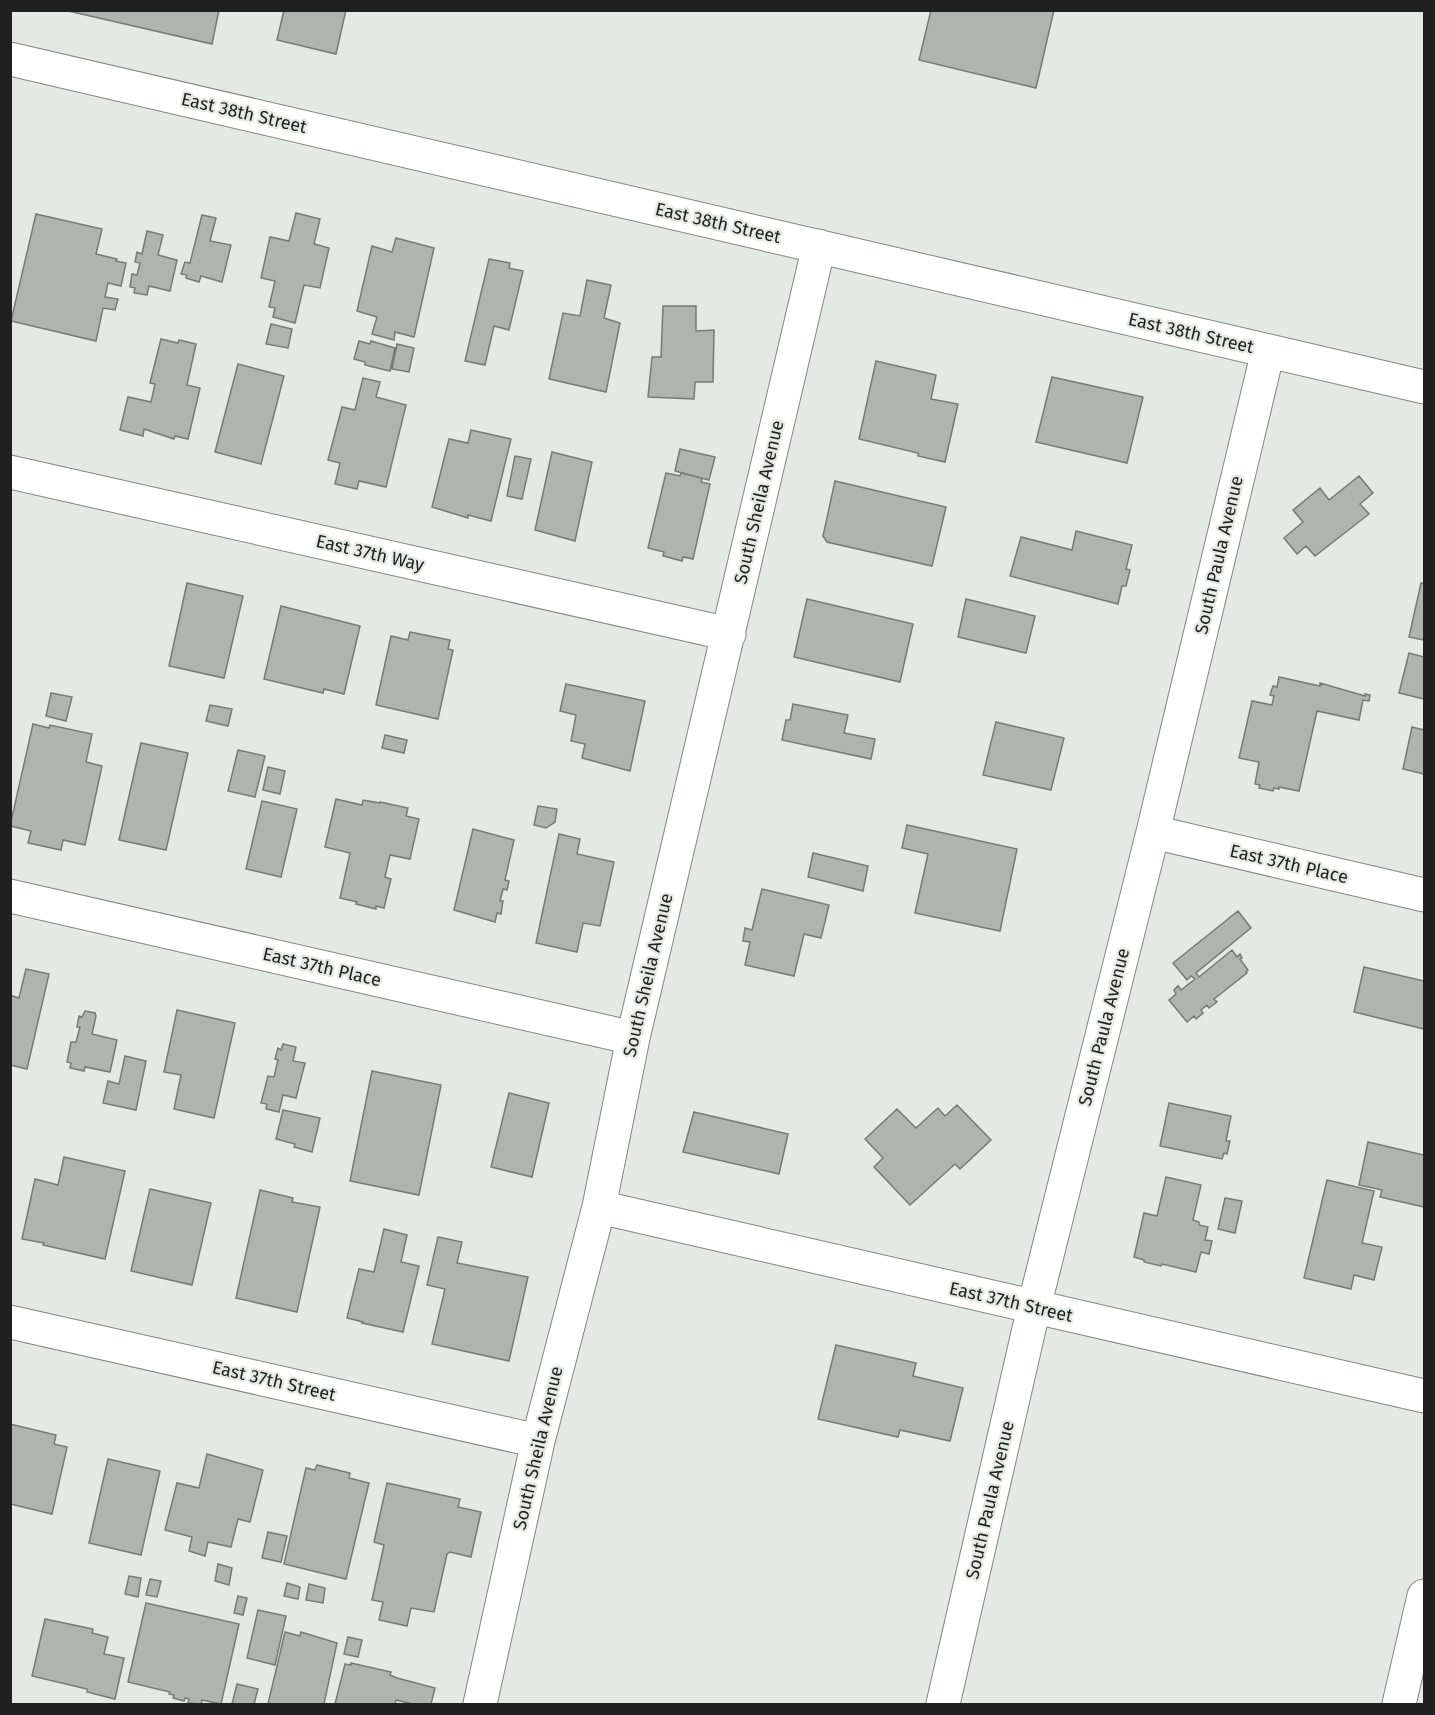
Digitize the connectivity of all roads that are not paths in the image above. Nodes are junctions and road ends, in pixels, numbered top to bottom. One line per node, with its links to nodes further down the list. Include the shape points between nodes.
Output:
1 (10, 59): 2 (street, East 38th Street)
2 (819, 246): 3 (street, East 38th Street); 6 (street, South Sheila Avenue)
3 (1268, 351): 4 (street, East 38th Street); 7 (street, South Paula Avenue)
4 (1425, 387)
5 (10, 472): 6 (street, East 37th Way)
6 (729, 634): 10 (street, South Sheila Avenue)
7 (1153, 832): 8 (street, East 37th Place); 12 (street, South Paula Avenue)
8 (1425, 895)
9 (10, 897): 10 (street, East 37th Place)
10 (633, 1038): 11 (street, South Sheila Avenue)
11 (598, 1207): 12 (street, East 37th Street); 15 (street, South Sheila Avenue)
12 (1034, 1307): 14 (street, East 37th Street); 18 (street, South Paula Avenue)
13 (10, 1322): 15 (street, East 37th Street)
14 (1425, 1396)
15 (538, 1441): 17 (street, South Sheila Avenue)
16 (1425, 1596): 19 (street)
17 (480, 1704)
18 (943, 1704)
19 (1399, 1704)

